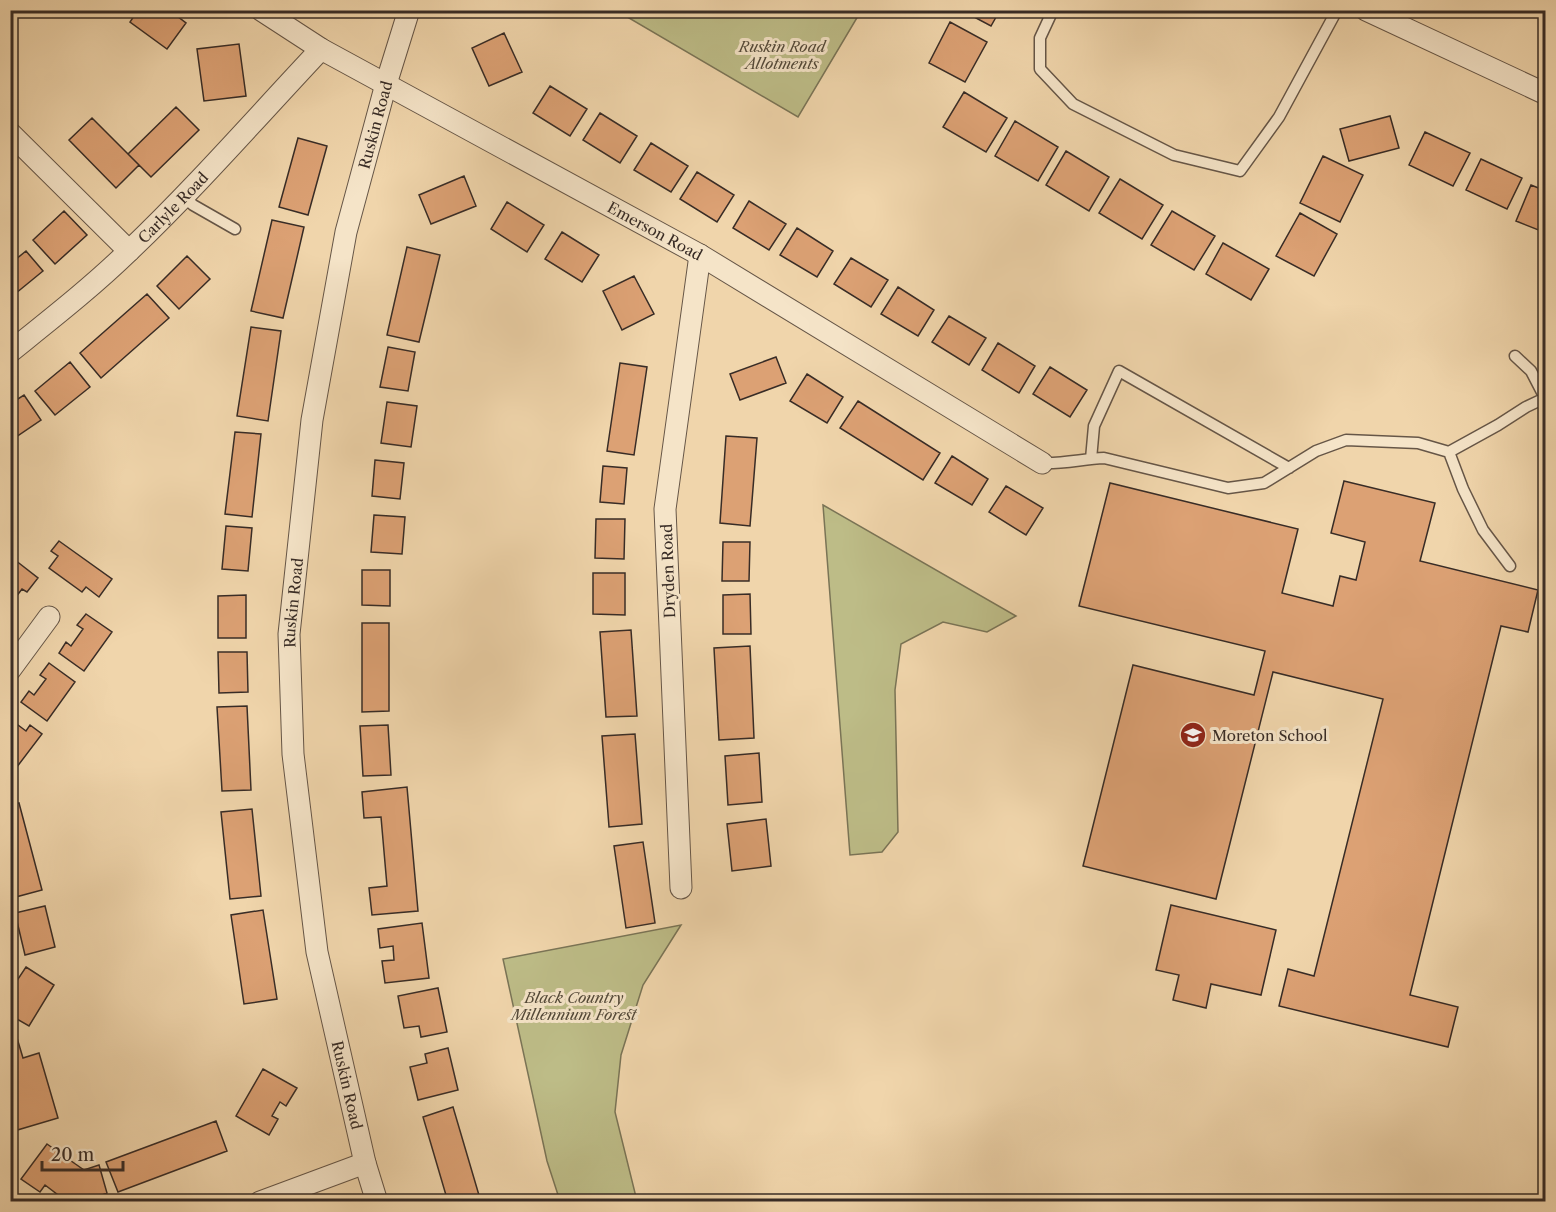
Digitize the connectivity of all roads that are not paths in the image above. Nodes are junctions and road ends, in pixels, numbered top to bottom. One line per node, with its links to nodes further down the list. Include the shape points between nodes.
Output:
1 (261, 10): 6 (street, Emerson Road)
2 (409, 10): 7 (street, Ruskin Road)
3 (1053, 10): 4 (lane, via 1040,38 1040,69 1073,104 1174,155 1240,171 1279,117)
4 (1337, 10)
5 (1366, 10): 8 (street)
6 (321, 49): 7 (street, Emerson Road); 10 (street, Carlyle Road)
7 (386, 84): 13 (street, Emerson Road); 25 (street, Ruskin Road, via 346,232 312,420 289,634 293,754 317,952)
8 (1545, 94)
9 (10, 133): 12 (street)
10 (183, 196): 11 (lane); 12 (street, Carlyle Road)
11 (235, 229)
12 (129, 251): 14 (street, Carlyle Road)
13 (700, 255): 19 (street, Emerson Road); 24 (street, Dryden Road, via 665,509)
14 (10, 352)
15 (1515, 356): 16 (lane, via 1531,371)
16 (1545, 398): 17 (lane)
17 (1449, 452): 20 (lane, via 1418,443 1346,440); 21 (lane, via 1483,530)
18 (1091, 459): 19 (lane); 20 (lane, via 1104,458 1228,488 1264,483); 20 (lane, via 1094,426 1119,371)
19 (1042, 463)
20 (1289, 468)
21 (1510, 566)
22 (49, 617): 23 (street)
23 (10, 670)
24 (681, 888)
25 (365, 1162): 26 (street); 27 (street, Ruskin Road)
26 (260, 1202)
27 (377, 1202)

